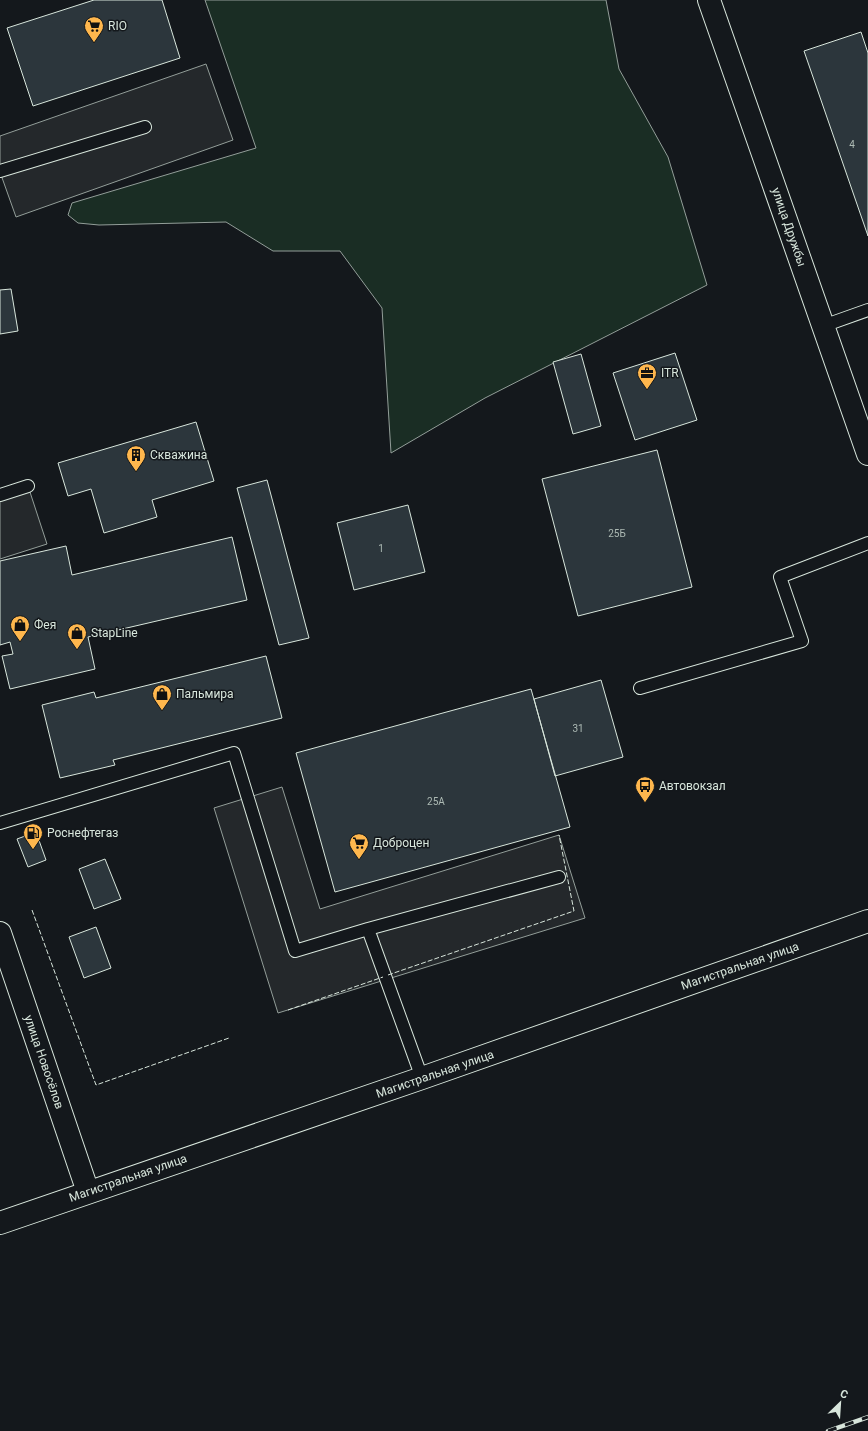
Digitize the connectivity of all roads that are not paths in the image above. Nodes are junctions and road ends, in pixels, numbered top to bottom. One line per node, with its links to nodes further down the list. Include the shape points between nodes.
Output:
1 (710, 0): 5 (main road, улица Дружбы)
2 (145, 127): 3 (lane)
3 (0, 171)
4 (868, 310): 5 (lane)
5 (823, 326): 6 (main road, улица Дружбы)
6 (868, 454)
7 (28, 486): 8 (lane)
8 (0, 494)
9 (868, 543): 10 (lane, via 780,577 802,641)
10 (640, 688)
11 (0, 823): 14 (lane, via 234,753 295,951)
12 (559, 877): 14 (lane)
13 (868, 921): 16 (main road, Магистральная улица)
14 (368, 929): 16 (lane)
15 (0, 933): 17 (main road, улица Новосёлов)
16 (422, 1078): 17 (main road, Магистральная улица)
17 (88, 1192): 18 (main road, Магистральная улица)
18 (0, 1223)

